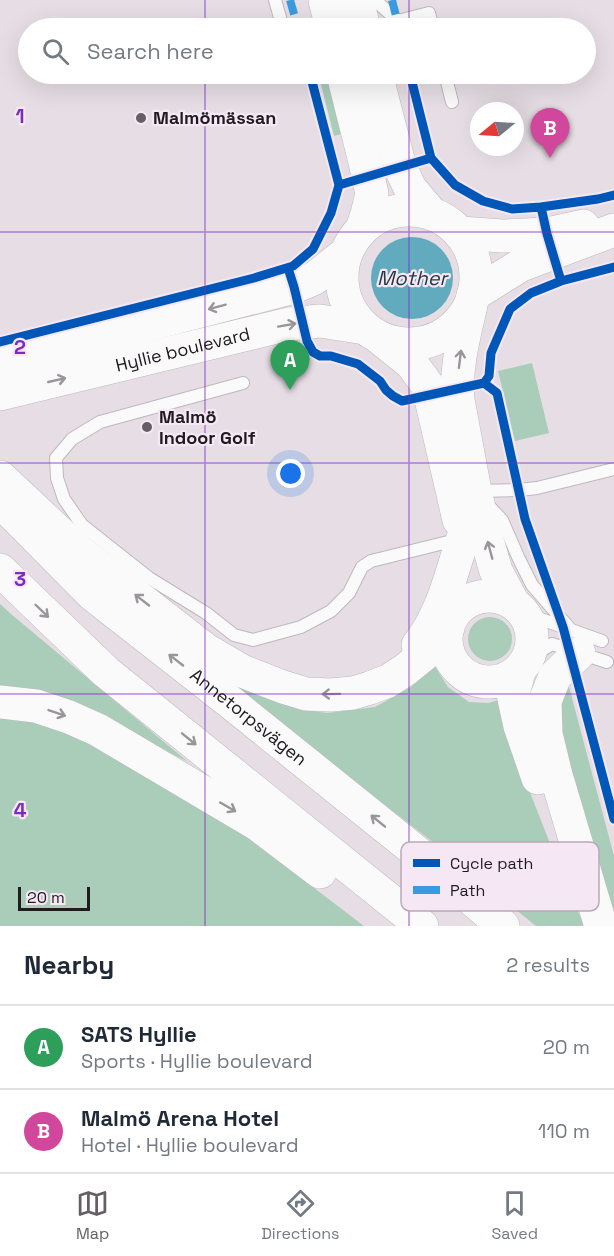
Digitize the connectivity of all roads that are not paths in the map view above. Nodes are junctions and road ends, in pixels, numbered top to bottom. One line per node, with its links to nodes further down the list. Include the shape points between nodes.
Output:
1 (275, 0): 5 (lane)
2 (325, 0): 6 (main road)
3 (357, 0): 7 (main road)
4 (375, 0): 8 (lane)
5 (280, 18)
6 (330, 18)
7 (362, 18)
8 (395, 18)
9 (410, 18): 10 (lane, via 429,13)
10 (430, 18)
11 (346, 84): 19 (main road, via 372,194 368,214)
12 (379, 84): 15 (main road, via 400,167 410,188)
13 (448, 84): 14 (lane)
14 (452, 102)
15 (430, 213): 18 (main road); 19 (main road, via 394,211 376,218)
16 (614, 221): 18 (main road, via 547,234)
17 (614, 230): 20 (main road, via 521,265)
18 (460, 233): 20 (main road, via 475,265)
19 (354, 241): 21 (main road, via 343,260 344,297 352,314); 22 (main road, Hyllie boulevard, one-way to 22, via 315,278 294,287)
20 (472, 299): 21 (main road, via 456,326 433,340 407,345); 27 (main road, one-way to 20, via 457,390 459,358)
21 (373, 333): 24 (main road, Hyllie boulevard, one-way to 21, via 289,324 320,321); 29 (main road, via 412,364 428,386)
22 (0, 363)
23 (243, 383): 29 (lane, via 100,422 72,439 56,458 57,477 64,499 82,525 149,578 234,635 253,640 301,627 331,611 349,593 362,567 371,561)
24 (0, 394)
25 (614, 469): 27 (lane, via 537,488)
26 (0, 477): 35 (main road, one-way to 26, via 353,693 306,694 242,671 206,650 80,552)
27 (475, 490): 31 (main road, one-way to 27, via 496,571); 33 (lane, via 502,520 532,585)
28 (0, 501): 37 (main road, Annetorpsvägen, one-way to 28, via 92,594)
29 (463, 538): 32 (main road, via 463,589); 35 (main road, via 440,606 425,636)
30 (0, 570): 40 (main road, one-way to 40, via 106,672)
31 (519, 608): 32 (main road, via 501,598 477,598 465,604); 33 (lane); 34 (main road, via 531,628 533,644)
32 (451, 621): 34 (main road, via 446,643 457,668 468,677 495,682 508,679); 35 (main road, via 432,648)
33 (590, 646): 34 (lane, via 552,644); 39 (main road, via 555,676 545,701 546,734)
34 (524, 665): 38 (main road, via 513,694 520,726)
35 (387, 681)
36 (0, 702): 45 (main road, one-way to 45, via 36,706 98,730 257,824)
37 (404, 842)
38 (565, 842)
39 (576, 842)
40 (401, 909)
41 (403, 911): 46 (main road, one-way to 46)
42 (486, 911): 47 (main road, Annetorpsvägen, one-way to 42)
43 (594, 911): 44 (main road)
44 (600, 925)
45 (390, 926)
46 (422, 926)
47 (503, 926)

